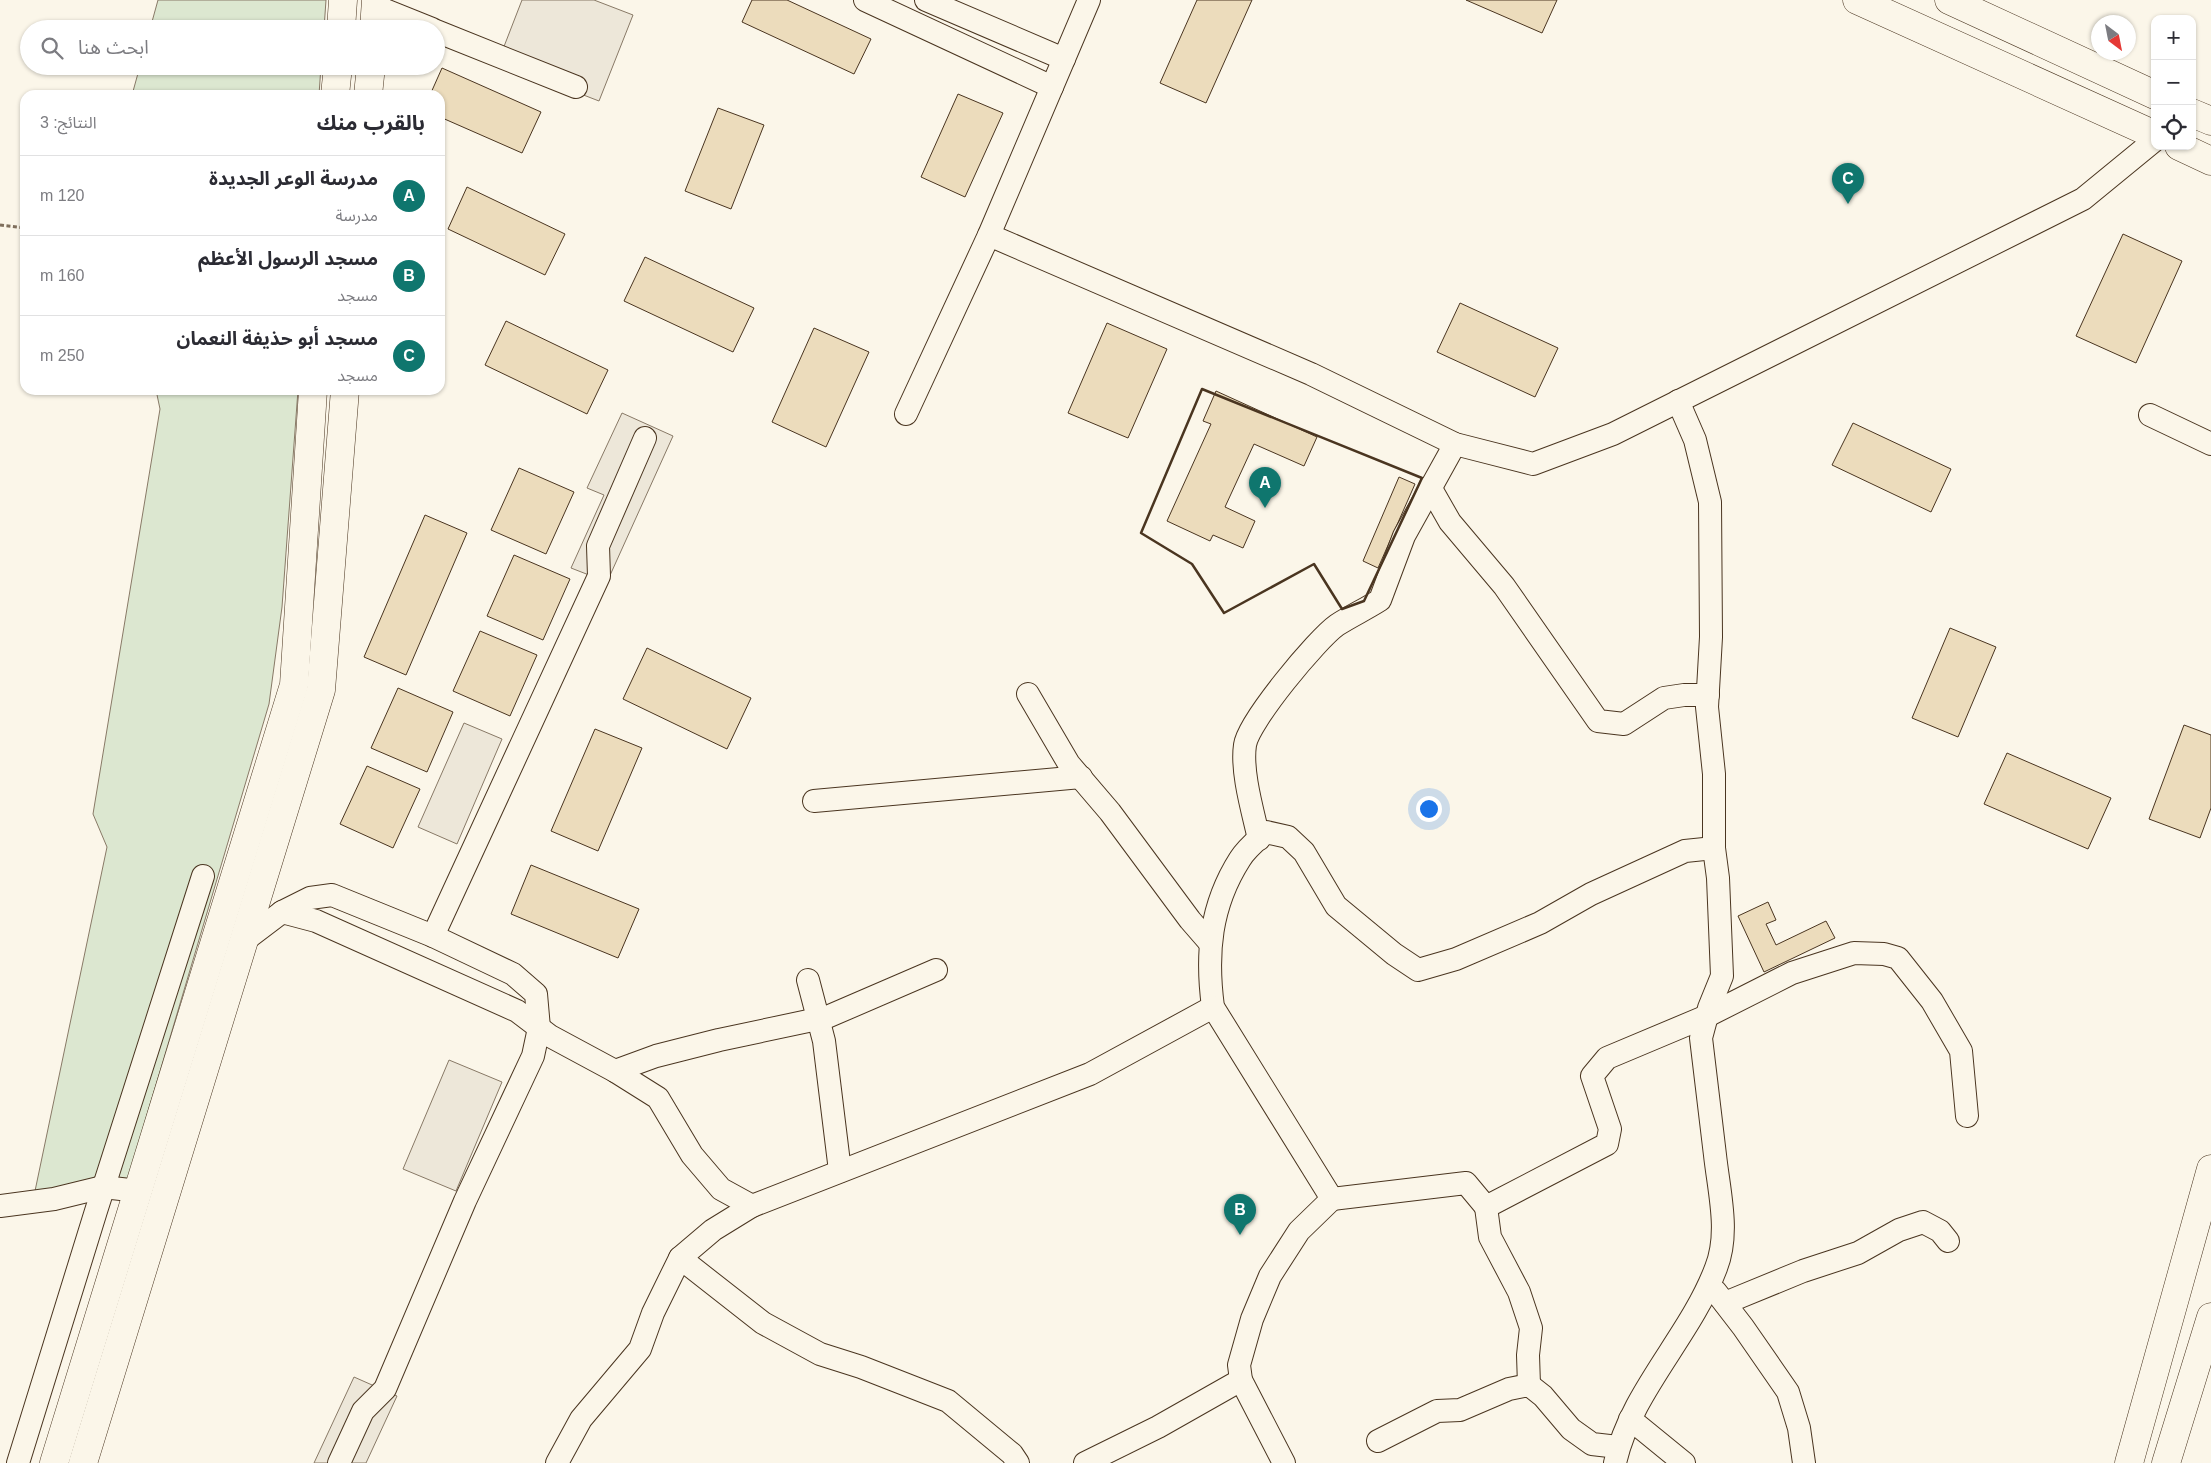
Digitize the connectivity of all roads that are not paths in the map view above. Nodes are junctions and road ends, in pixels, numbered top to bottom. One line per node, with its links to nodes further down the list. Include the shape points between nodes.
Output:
1 (344, 0): 8 (main road)
2 (865, 0): 15 (street)
3 (926, 0): 11 (street)
4 (1089, 0): 11 (street)
5 (1858, 0): 21 (main road)
6 (1949, 0): 18 (main road)
7 (375, 12): 9 (street)
8 (342, 20)
9 (402, 20)
10 (445, 34): 14 (street)
11 (1064, 59): 15 (street)
12 (337, 75): 16 (main road)
13 (369, 75): 17 (main road)
14 (576, 87)
15 (1052, 87): 25 (street)
16 (336, 90)
17 (368, 90)
18 (2151, 93)
19 (2196, 114): 20 (main road)
20 (2211, 121)
21 (2151, 134)
22 (2151, 143): 28 (street, via 2083,199)
23 (2188, 150): 24 (main road)
24 (2211, 161)
25 (989, 235): 29 (street); 32 (street, via 1311,374)
26 (313, 395): 57 (main road, via 294,685)
27 (345, 395): 44 (main road, via 321,690)
28 (1678, 401): 32 (street, via 1613,434 1533,464); 36 (street, via 1695,440 1710,502)
29 (906, 414)
30 (2150, 415): 33 (street)
31 (645, 438): 43 (street, via 598,546 599,576)
32 (1455, 444): 34 (street)
33 (2211, 444)
34 (1430, 487): 36 (street, via 1450,522 1504,586 1598,721 1624,724 1664,698); 39 (street, via 1404,536 1380,600 1337,625 1316,643 1264,710 1245,744 1246,773)
35 (1028, 694): 37 (street, via 1069,764)
36 (1708, 694): 40 (street, via 1714,774)
37 (1081, 777): 38 (street); 45 (street)
38 (814, 801)
39 (1259, 839): 40 (street, via 1266,832 1288,837 1304,852 1336,906 1418,970 1456,959 1540,923 1591,894 1685,850); 45 (street, via 1240,858 1221,896)
40 (1714, 848): 49 (street, via 1722,976)
41 (203, 876): 56 (street)
42 (282, 912): 43 (street, via 310,898 332,895); 44 (street); 51 (street, via 316,921 517,1011)
43 (433, 936): 51 (street, via 513,974 536,994)
44 (245, 940): 74 (main road)
45 (1210, 943): 48 (street, via 1209,978)
46 (936, 970): 50 (street)
47 (808, 980): 50 (street)
48 (1213, 1007): 55 (street, via 1090,1074); 58 (street)
49 (1707, 1016): 53 (street, via 1792,973 1854,953 1898,958 1932,1000 1961,1051); 61 (street, via 1607,1058 1592,1076 1610,1129 1607,1144); 64 (street, via 1701,1038 1724,1229 1717,1267)
50 (817, 1020): 52 (street, via 718,1040); 55 (street, via 824,1041)
51 (540, 1028): 52 (street); 75 (street, via 533,1056 465,1201 385,1389 363,1411)
52 (614, 1071): 60 (street, via 658,1098 692,1154 721,1190)
53 (1966, 1116)
54 (2211, 1169): 82 (main road)
55 (840, 1171): 60 (street)
56 (103, 1187): 57 (street); 59 (street, via 54,1199); 72 (street)
57 (139, 1191): 73 (main road)
58 (1332, 1199): 61 (street, via 1466,1183); 67 (street, via 1299,1231 1270,1276 1249,1328 1239,1365)
59 (0, 1206)
60 (752, 1206): 63 (street, via 714,1230)
61 (1486, 1207): 68 (street, via 1490,1237 1519,1292 1531,1328)
62 (1948, 1240): 65 (street, via 1940,1231 1923,1222 1899,1230 1858,1253 1803,1271)
63 (680, 1258): 76 (street, via 653,1312 640,1350 581,1418); 77 (street, via 763,1323 820,1354 948,1401 1005,1447)
64 (1709, 1283): 65 (street); 69 (street)
65 (1725, 1303): 81 (street, via 1788,1392 1799,1428)
66 (2211, 1317): 83 (main road)
67 (1241, 1380): 78 (street, via 1158,1427); 79 (street)
68 (1529, 1386): 70 (street, via 1509,1389 1460,1410 1437,1411); 71 (street, via 1543,1396 1571,1429 1592,1444)
69 (1630, 1419): 71 (street); 80 (street)
70 (1378, 1440)
71 (1617, 1455)
72 (18, 1463)
73 (54, 1463)
74 (83, 1463)
75 (339, 1463)
76 (557, 1463)
77 (1018, 1463)
78 (1085, 1463)
79 (1284, 1463)
80 (1684, 1463)
81 (1804, 1463)
82 (2129, 1463)
83 (2166, 1463)

